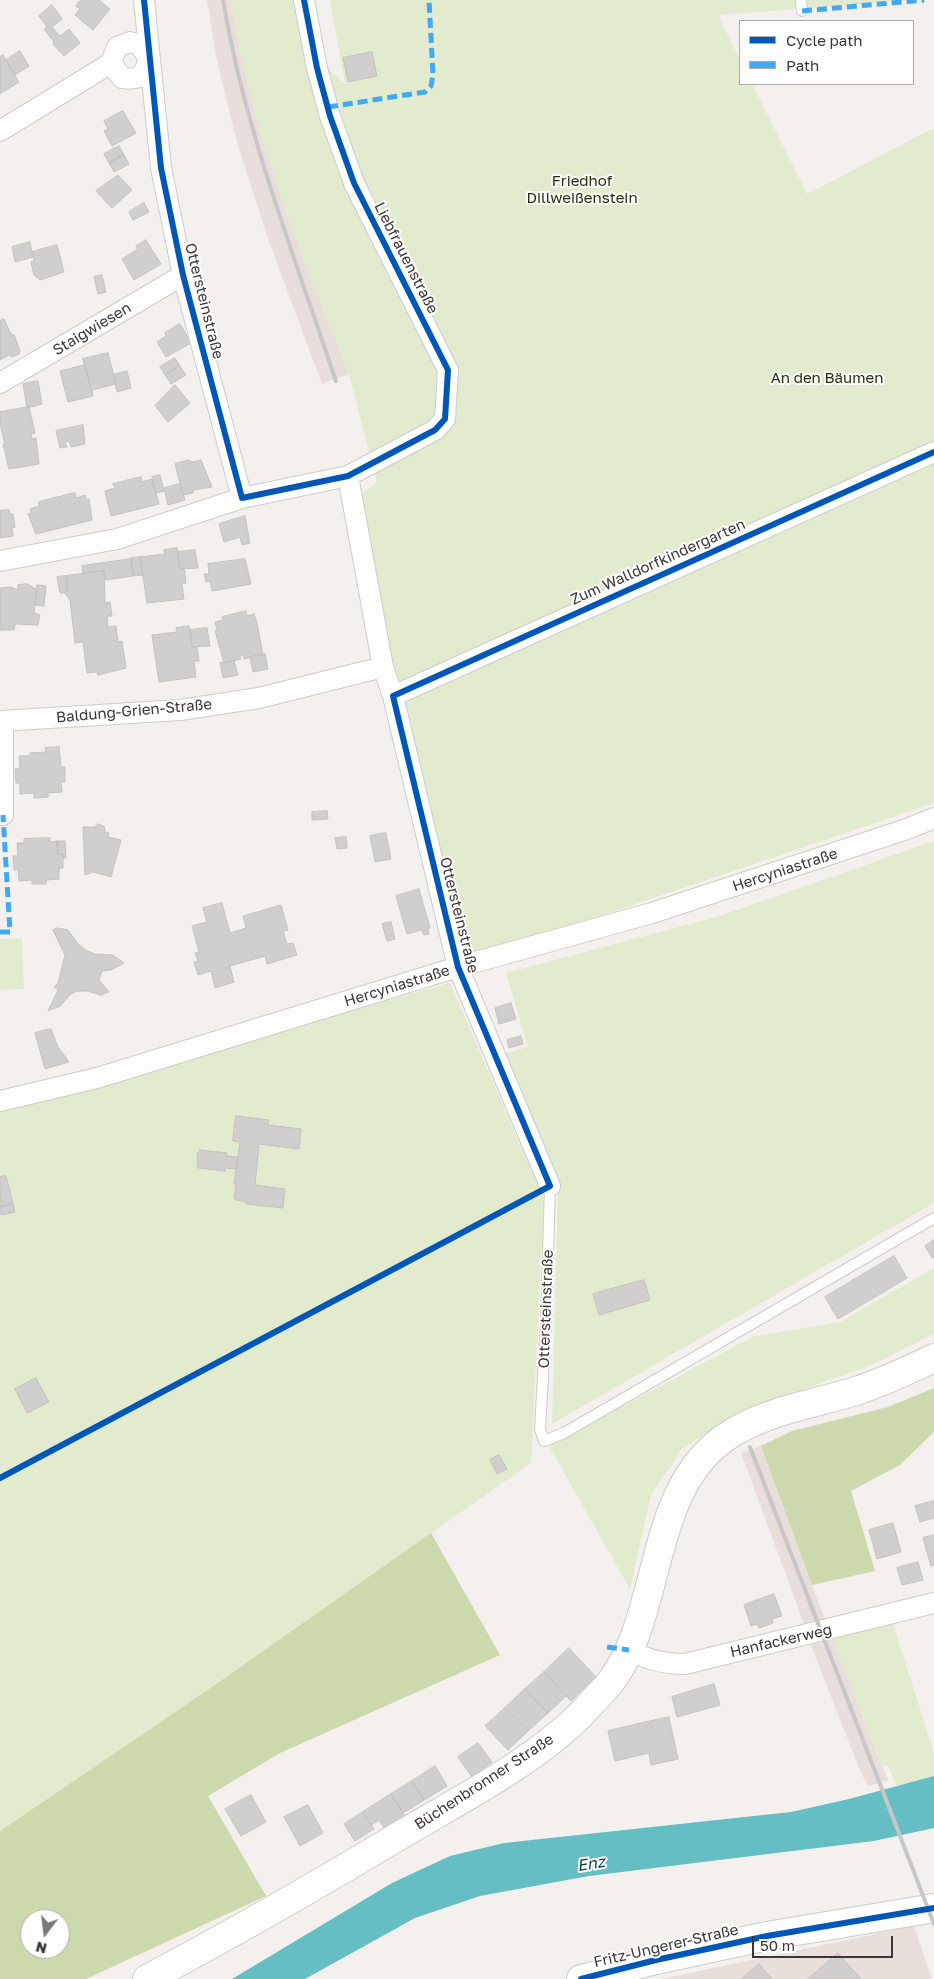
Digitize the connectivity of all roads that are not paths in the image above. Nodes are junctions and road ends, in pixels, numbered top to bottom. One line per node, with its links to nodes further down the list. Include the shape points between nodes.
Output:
1 (144, 0): 5 (street, Ottersteinstraße)
2 (304, 0): 10 (street, Liebfrauenstraße, via 330,116 354,183 448,370 445,419 435,430)
3 (801, 0): 4 (lane)
4 (802, 11)
5 (149, 58): 6 (street, via 140,45 130,42 117,47 111,63); 7 (street, Ottersteinstraße, via 161,168)
6 (0, 131)
7 (183, 275): 8 (street, Staigwiesen); 11 (street, Ottersteinstraße)
8 (0, 383)
9 (934, 452): 14 (street, Zum Walldorfkindergarten)
10 (348, 476): 11 (street); 13 (street, Ottersteinstraße)
11 (242, 498): 12 (street, via 117,539)
12 (0, 562)
13 (383, 667): 14 (street, Ottersteinstraße); 15 (street, Baldung-Grien-Straße, via 259,698 180,710)
14 (393, 696): 18 (street, Ottersteinstraße)
15 (2, 721): 16 (street)
16 (4, 815)
17 (934, 818): 18 (street, Hercyniastraße, via 652,913)
18 (458, 968): 19 (street, Hercyniastraße, via 97,1078); 20 (street, Ottersteinstraße)
19 (0, 1101)
20 (550, 1186): 21 (lane, Ottersteinstraße, via 540,1429 544,1441 564,1433)
21 (934, 1218)
22 (934, 1358): 24 (main road, Büchenbronner Straße, via 902,1374 771,1414 740,1427 705,1455 674,1506)
23 (934, 1603): 24 (street, Hanfackerweg, via 685,1664 665,1664)
24 (629, 1650): 26 (main road, Büchenbronner Straße, via 605,1689 565,1730 520,1762 279,1907)
25 (934, 1908): 27 (main road, Fritz-Ungerer-Straße, via 767,1936)
26 (146, 1979)
27 (581, 1979)

